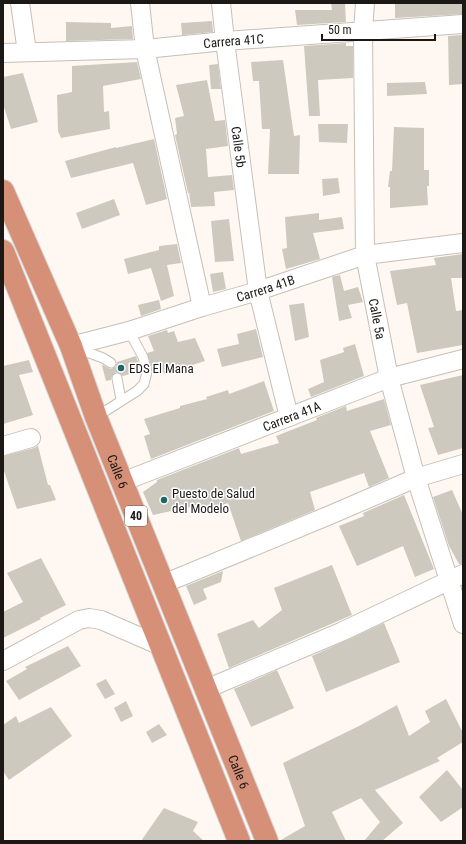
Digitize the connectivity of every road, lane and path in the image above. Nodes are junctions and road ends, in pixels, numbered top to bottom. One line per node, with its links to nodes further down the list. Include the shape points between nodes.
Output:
1 (20, 3): 9 (street)
2 (140, 3): 8 (street)
3 (221, 3): 7 (street, Calle 5b)
4 (365, 3): 6 (street, Calle 5a)
5 (463, 24): 6 (street, Carrera 41C)
6 (364, 31): 7 (street, Carrera 41C); 14 (street, Calle 5a)
7 (225, 41): 8 (street, Carrera 41C); 15 (street, Calle 5b)
8 (145, 49): 9 (street, Carrera 41C); 16 (street)
9 (27, 52): 10 (street, Carrera 41C)
10 (3, 53)
11 (3, 192): 18 (highway, Calle 6 / 40)
12 (463, 242): 14 (street, Carrera 41B)
13 (3, 251): 34 (highway, Calle 6 / 40)
14 (365, 255): 15 (street, Carrera 41B); 22 (street, Calle 5a)
15 (258, 291): 16 (street, Carrera 41B); 25 (street, Calle 5b)
16 (202, 307): 17 (street, Carrera 41B)
17 (129, 331): 18 (street, Carrera 41B); 23 (lane, via 143,357 147,372 144,384)
18 (71, 346): 20 (lane); 24 (highway, Calle 6 / 40)
19 (463, 359): 22 (street, Carrera 41A)
20 (111, 363)
21 (117, 378): 23 (lane)
22 (389, 378): 25 (street, Carrera 41A); 29 (street, Calle 5a)
23 (121, 400): 24 (lane)
24 (96, 416): 30 (highway, Calle 6 / 40)
25 (289, 417): 30 (street, Carrera 41A)
26 (31, 438): 27 (street)
27 (3, 446)
28 (463, 464): 29 (street)
29 (416, 478): 31 (street, Calle 5a); 32 (street)
30 (122, 482): 32 (highway, Calle 6 / 40)
31 (456, 577): 33 (street, Calle 5a); 36 (street, via 341,632)
32 (163, 584): 36 (highway, Calle 6 / 40)
33 (463, 624)
34 (161, 646): 35 (street, via 101,620 89,618 79,620); 37 (highway, Calle 6 / 40)
35 (3, 660)
36 (206, 689): 38 (highway, Calle 6 / 40)
37 (239, 841)
38 (267, 841)

